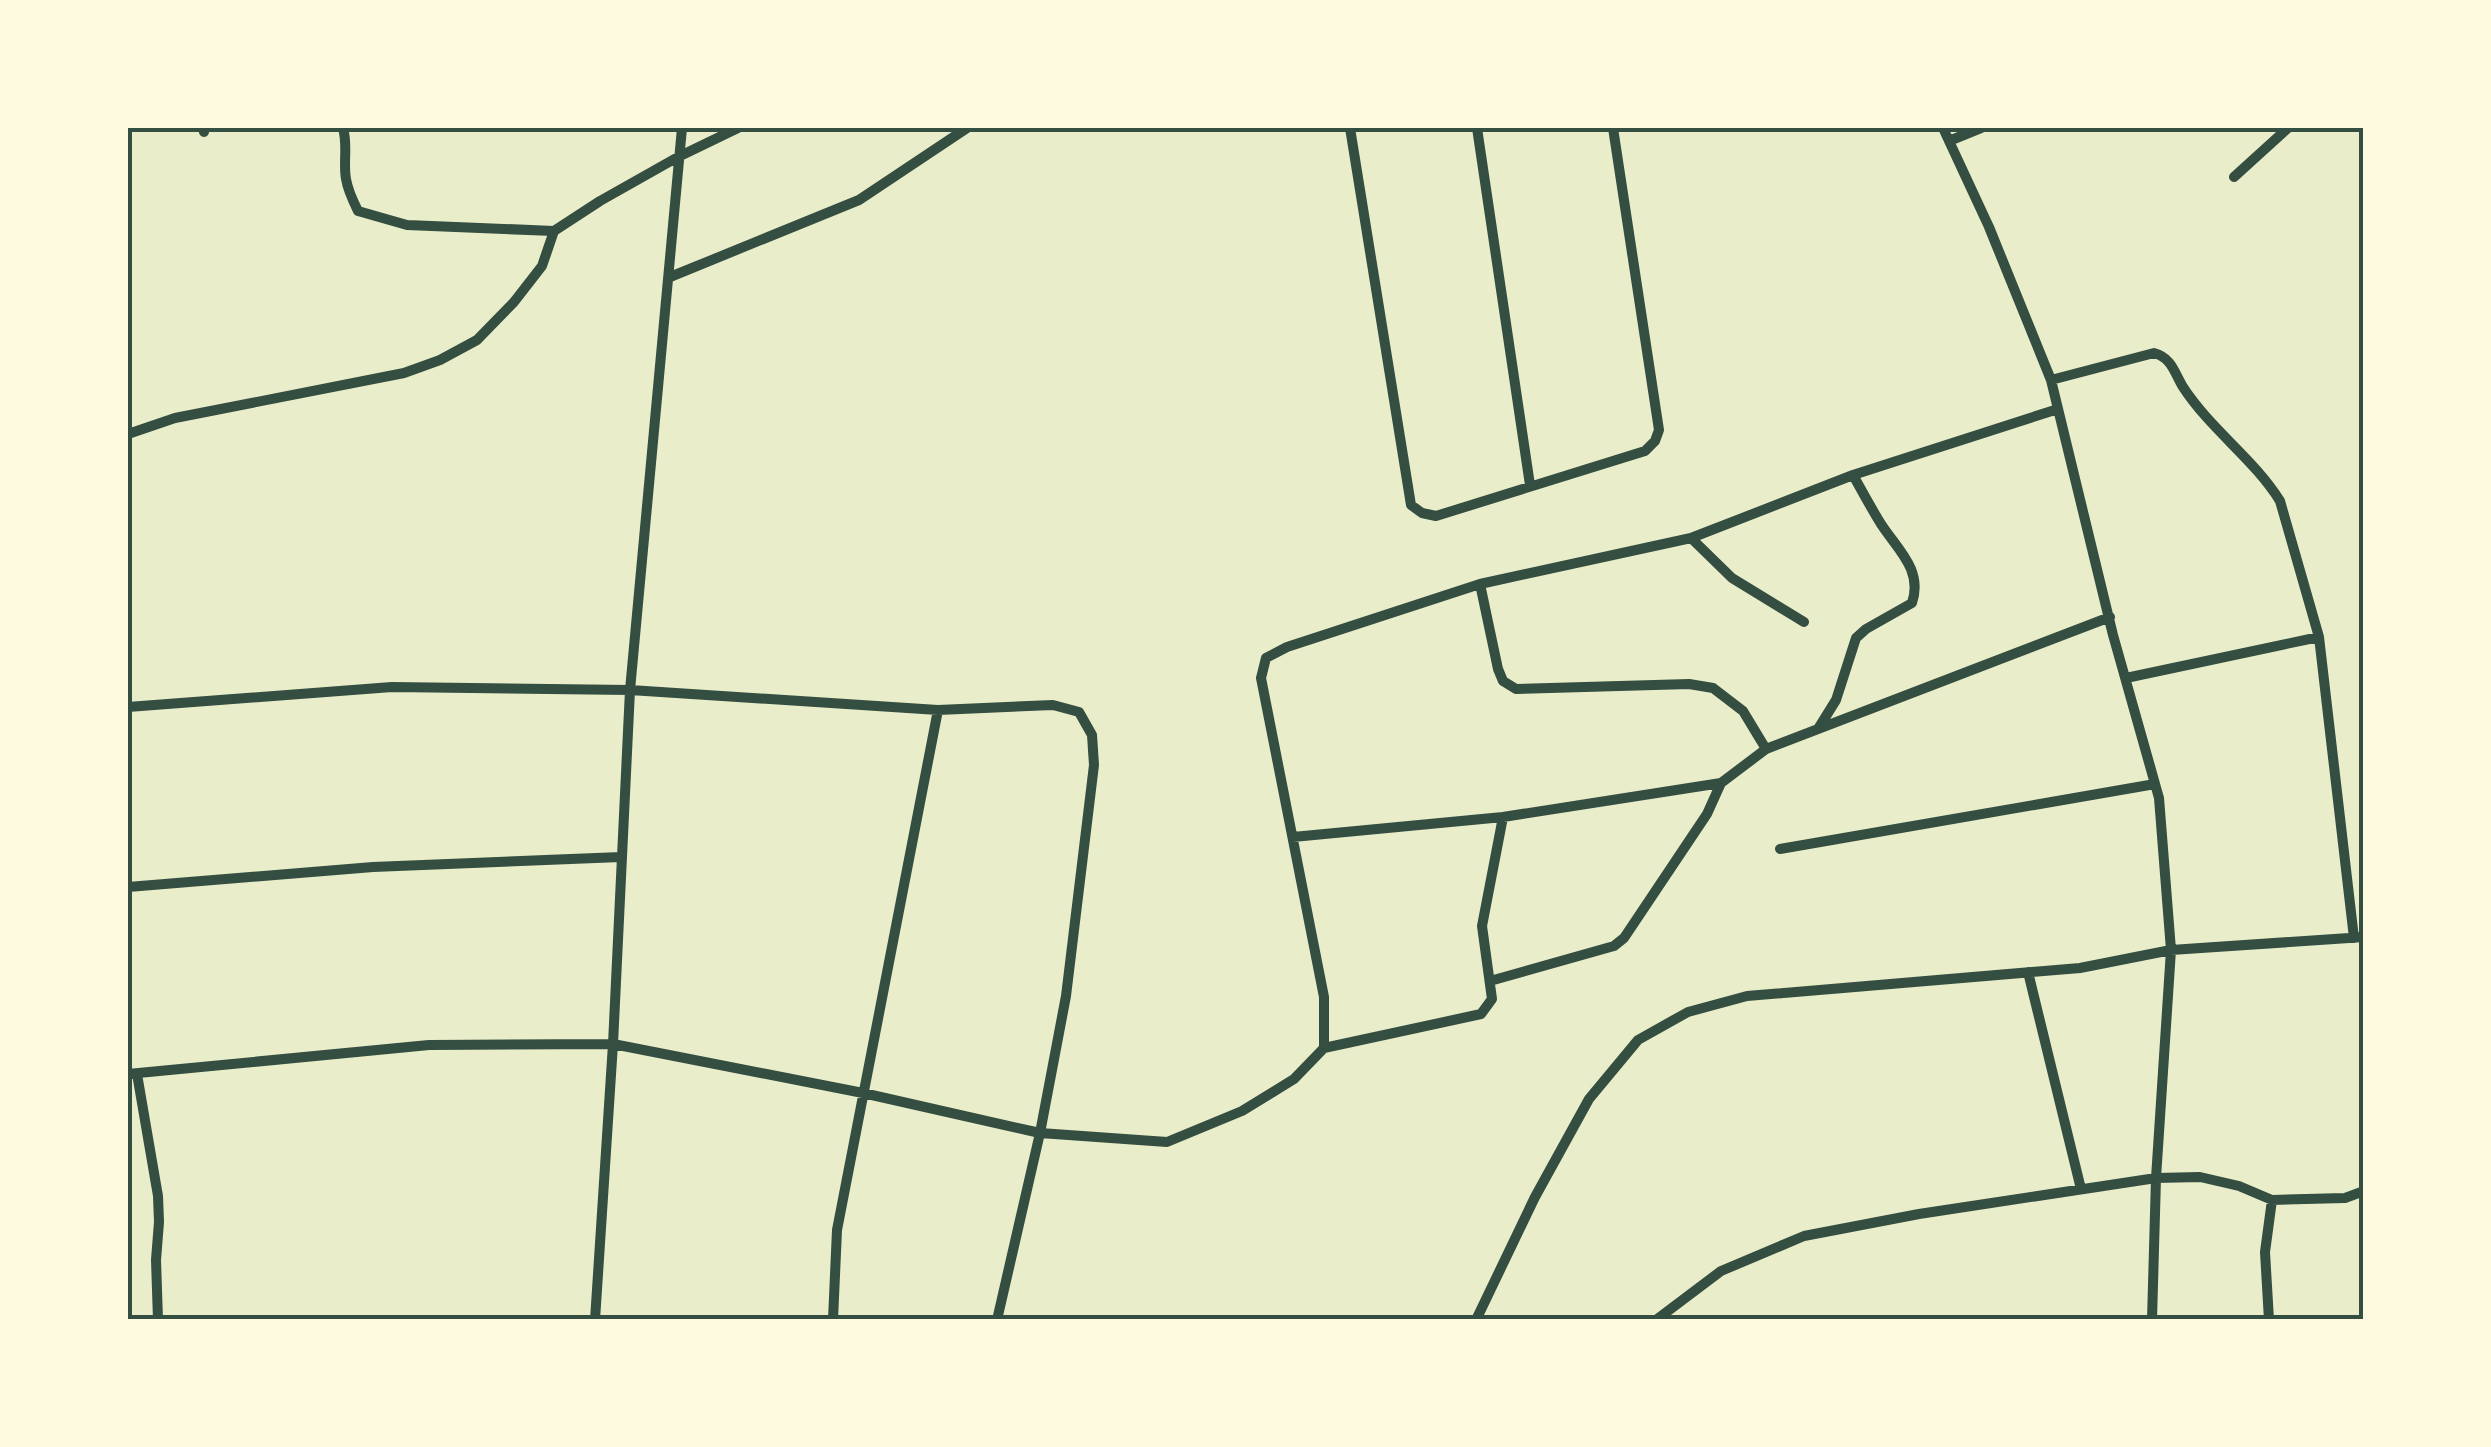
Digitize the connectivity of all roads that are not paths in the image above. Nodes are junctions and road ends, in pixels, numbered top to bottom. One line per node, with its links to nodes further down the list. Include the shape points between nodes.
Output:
1 (344, 128): 14 (street, via 345,178 358,212 407,224)
2 (682, 128): 12 (street)
3 (738, 128): 12 (street)
4 (967, 128): 15 (street, via 859,200)
5 (1350, 128): 20 (street, via 1412,504 1436,516)
6 (1477, 128): 20 (street)
7 (1613, 128): 20 (street, via 1659,430 1645,451)
8 (1943, 128): 11 (street)
9 (1981, 128): 11 (street)
10 (2288, 128): 13 (street)
11 (1949, 142): 16 (street)
12 (678, 157): 14 (street); 15 (street)
13 (2234, 177)
14 (554, 231): 18 (street, via 542,266 514,302 478,340 440,360)
15 (670, 277): 27 (street)
16 (2051, 380): 17 (street); 25 (street, via 2154,353 2170,361 2214,428 2280,501)
17 (2058, 409): 19 (street); 23 (street)
18 (128, 434)
19 (1853, 475): 21 (street); 30 (street, via 1910,566 1916,590 1912,603 1856,638 1836,700)
20 (1530, 485)
21 (1691, 538): 22 (street); 24 (street, via 1732,578)
22 (1480, 584): 31 (street, via 1498,669 1516,689 1713,688 1743,711); 35 (street, via 1266,658 1261,678)
23 (2110, 617): 26 (street); 30 (street)
24 (1804, 622)
25 (2319, 637): 26 (street); 39 (street)
26 (2126, 678): 33 (street)
27 (630, 690): 28 (street, via 392,687); 29 (street); 37 (street)
28 (128, 707)
29 (938, 710): 46 (street); 47 (street, via 1053,705 1079,712 1092,735 1066,996)
30 (1818, 728): 31 (street)
31 (1766, 749): 32 (street)
32 (1720, 782): 34 (street); 42 (street, via 1707,814 1624,938)
33 (2155, 784): 36 (street); 40 (street)
34 (1503, 817): 35 (street); 42 (street, via 1482,926)
35 (1293, 837): 44 (street, via 1324,997)
36 (1780, 849)
37 (621, 857): 38 (street, via 374,866); 43 (street)
38 (128, 887)
39 (2359, 938): 40 (street)
40 (2171, 950): 41 (street); 48 (street)
41 (2028, 972): 49 (street); 56 (street, via 1747,996 1688,1012 1638,1040 1589,1098)
42 (1490, 981): 44 (street, via 1492,999 1481,1014)
43 (613, 1044): 45 (street, via 429,1046); 46 (street); 53 (street)
44 (1324, 1048): 47 (street, via 1294,1080 1242,1112 1167,1142)
45 (132, 1074): 52 (street, via 158,1196)
46 (863, 1093): 47 (street); 54 (street, via 836,1230)
47 (1040, 1133): 55 (street)
48 (2156, 1178): 49 (street); 51 (street, via 2200,1177); 58 (street)
49 (2081, 1189): 57 (street, via 1804,1236 1721,1271)
50 (2364, 1191): 51 (street, via 2345,1198)
51 (2272, 1200): 59 (street, via 2265,1252)
52 (158, 1320)
53 (596, 1320)
54 (833, 1320)
55 (997, 1320)
56 (1476, 1320)
57 (1656, 1320)
58 (2152, 1320)
59 (2269, 1320)

